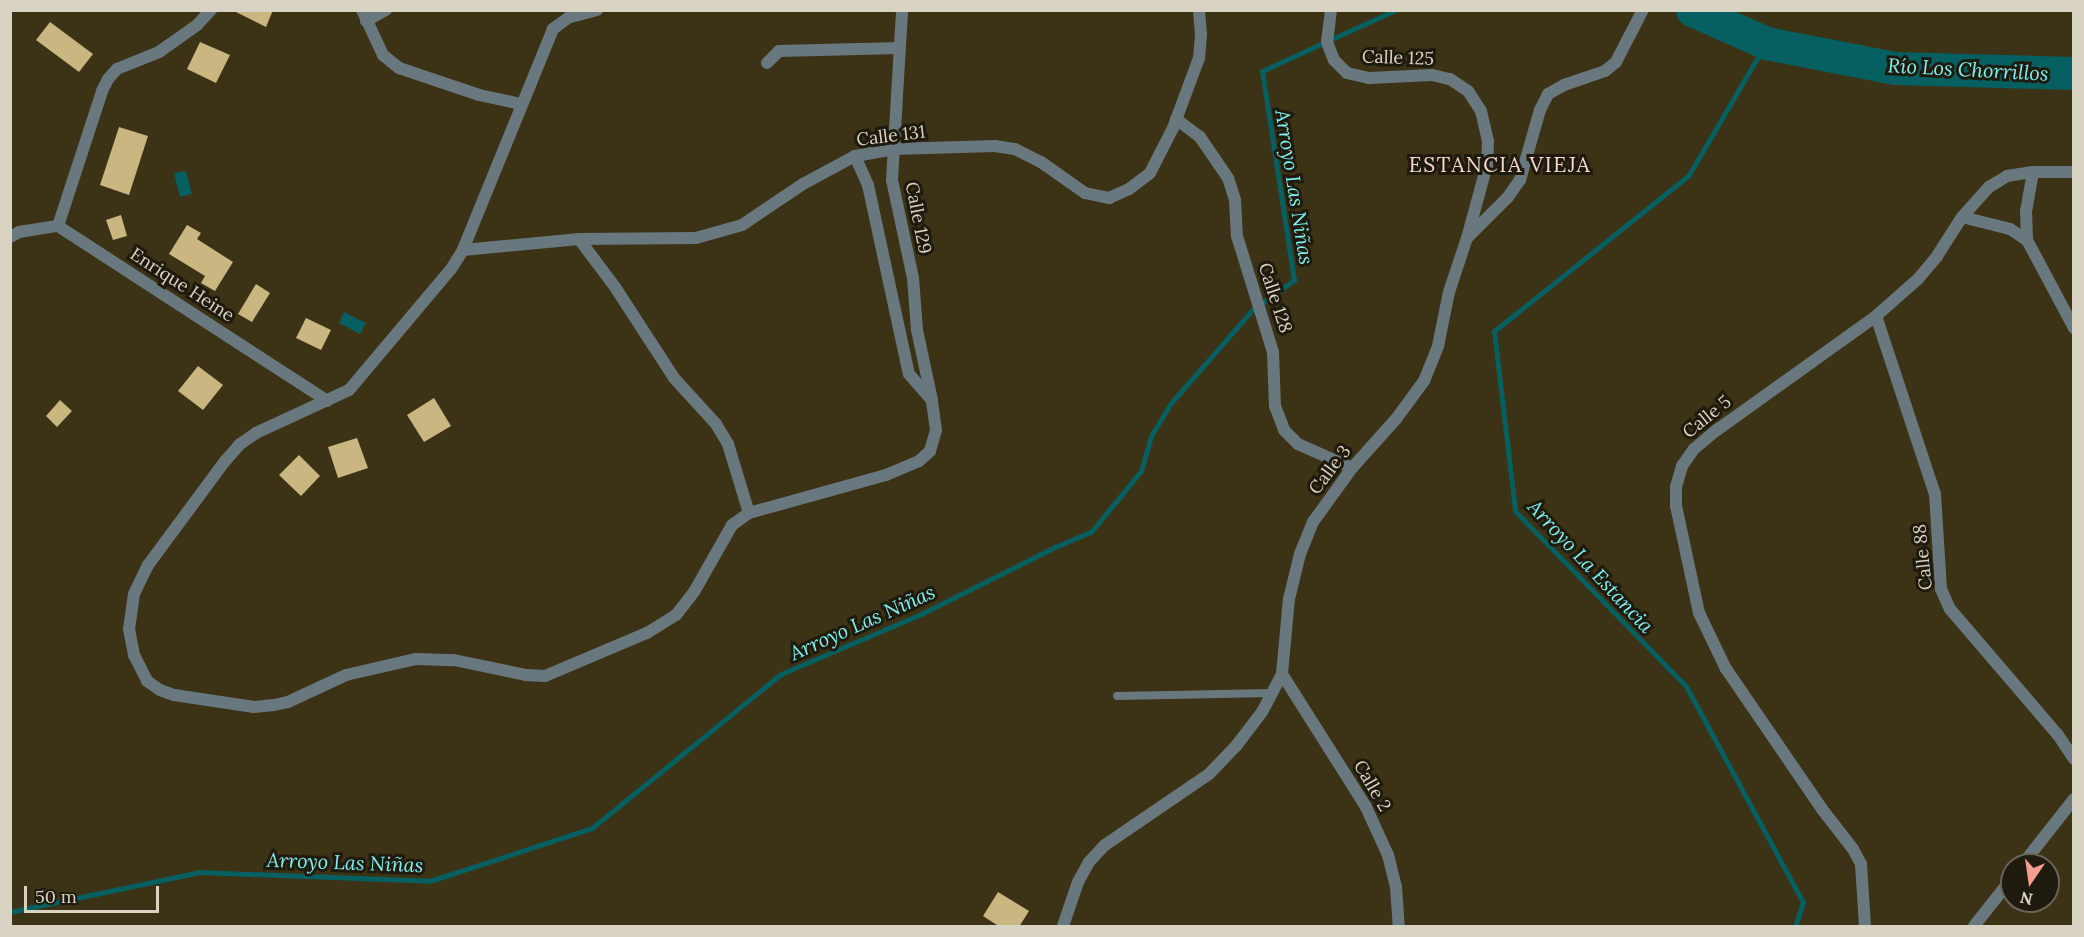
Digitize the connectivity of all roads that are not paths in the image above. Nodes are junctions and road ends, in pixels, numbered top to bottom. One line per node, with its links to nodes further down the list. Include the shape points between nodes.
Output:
1 (211, 10): 18 (street, via 159,52 117,69 108,79)
2 (386, 10): 8 (street)
3 (597, 10): 11 (street, via 568,18 553,29)
4 (902, 10): 9 (street, Calle 129)
5 (1199, 10): 12 (street, Calle 131, via 1199,57)
6 (1331, 10): 20 (street, Calle 125, via 1327,42 1334,60 1347,73 1369,78 1432,75 1450,79 1468,91 1481,111 1488,141 1487,165)
7 (1643, 10): 20 (street, Calle 3, via 1616,62 1605,71 1548,94 1520,180)
8 (364, 16): 11 (street, via 383,55 399,68)
9 (899, 48): 10 (street, via 779,51); 13 (street, Calle 129)
10 (767, 63)
11 (521, 104): 23 (street)
12 (1176, 119): 13 (street, Calle 131, via 1150,173 1109,198 1085,193 1015,149); 28 (street, Calle 128, via 1200,137 1228,178 1235,200 1237,236 1273,352 1275,406 1284,430 1298,444)
13 (893, 149): 14 (street, Calle 131); 27 (street, Calle 129, via 892,180 913,278 917,330)
14 (855, 156): 21 (street, Calle 131, via 802,184 742,225 696,238); 27 (street, via 868,185 909,374)
15 (2033, 172): 16 (street, Calle 5); 17 (street, Calle 5, via 2007,176 1989,187); 22 (street, via 2025,210)
16 (2073, 172)
17 (1962, 217): 22 (street, via 2010,229); 24 (street, Calle 5, via 1918,279)
18 (58, 226): 19 (street); 26 (street, Enrique Heine)
19 (10, 237)
20 (1467, 238): 28 (street, Calle 3, via 1449,292 1438,346 1424,381)
21 (579, 239): 23 (street, Calle 131); 29 (street, via 674,378 716,424 728,444)
22 (2027, 240): 25 (street)
23 (463, 250): 26 (street, via 363,377 349,390)
24 (1876, 316): 33 (street, Calle 88, via 1935,494 1941,589 1950,609 2052,727); 39 (street, Calle 5, via 1694,449 1682,466 1676,488 1699,613 1726,669 1861,864)
25 (2073, 328)
26 (327, 400): 29 (street, via 240,444 148,565 134,594 129,629 134,655 147,681 160,690 254,706 274,705 345,675 416,659 454,660 545,676 647,633 676,615 694,592 732,525)
27 (932, 400): 29 (street, Calle 129, via 936,430 930,451 919,460 886,475)
28 (1352, 468): 30 (street, Calle 3, via 1313,522 1300,554 1289,599)
29 (748, 513)
30 (1282, 674): 31 (street, Calle 3); 38 (street, Calle 2, via 1366,807 1388,855 1396,887)
31 (1272, 693): 32 (lane); 37 (street, Calle 3, via 1236,746 1209,774 1105,845 1089,862)
32 (1117, 696)
33 (2073, 759)
34 (2073, 799): 35 (street)
35 (2031, 853)
36 (2000, 893): 40 (street)
37 (1063, 927)
38 (1399, 927)
39 (1865, 927)
40 (1974, 927)

